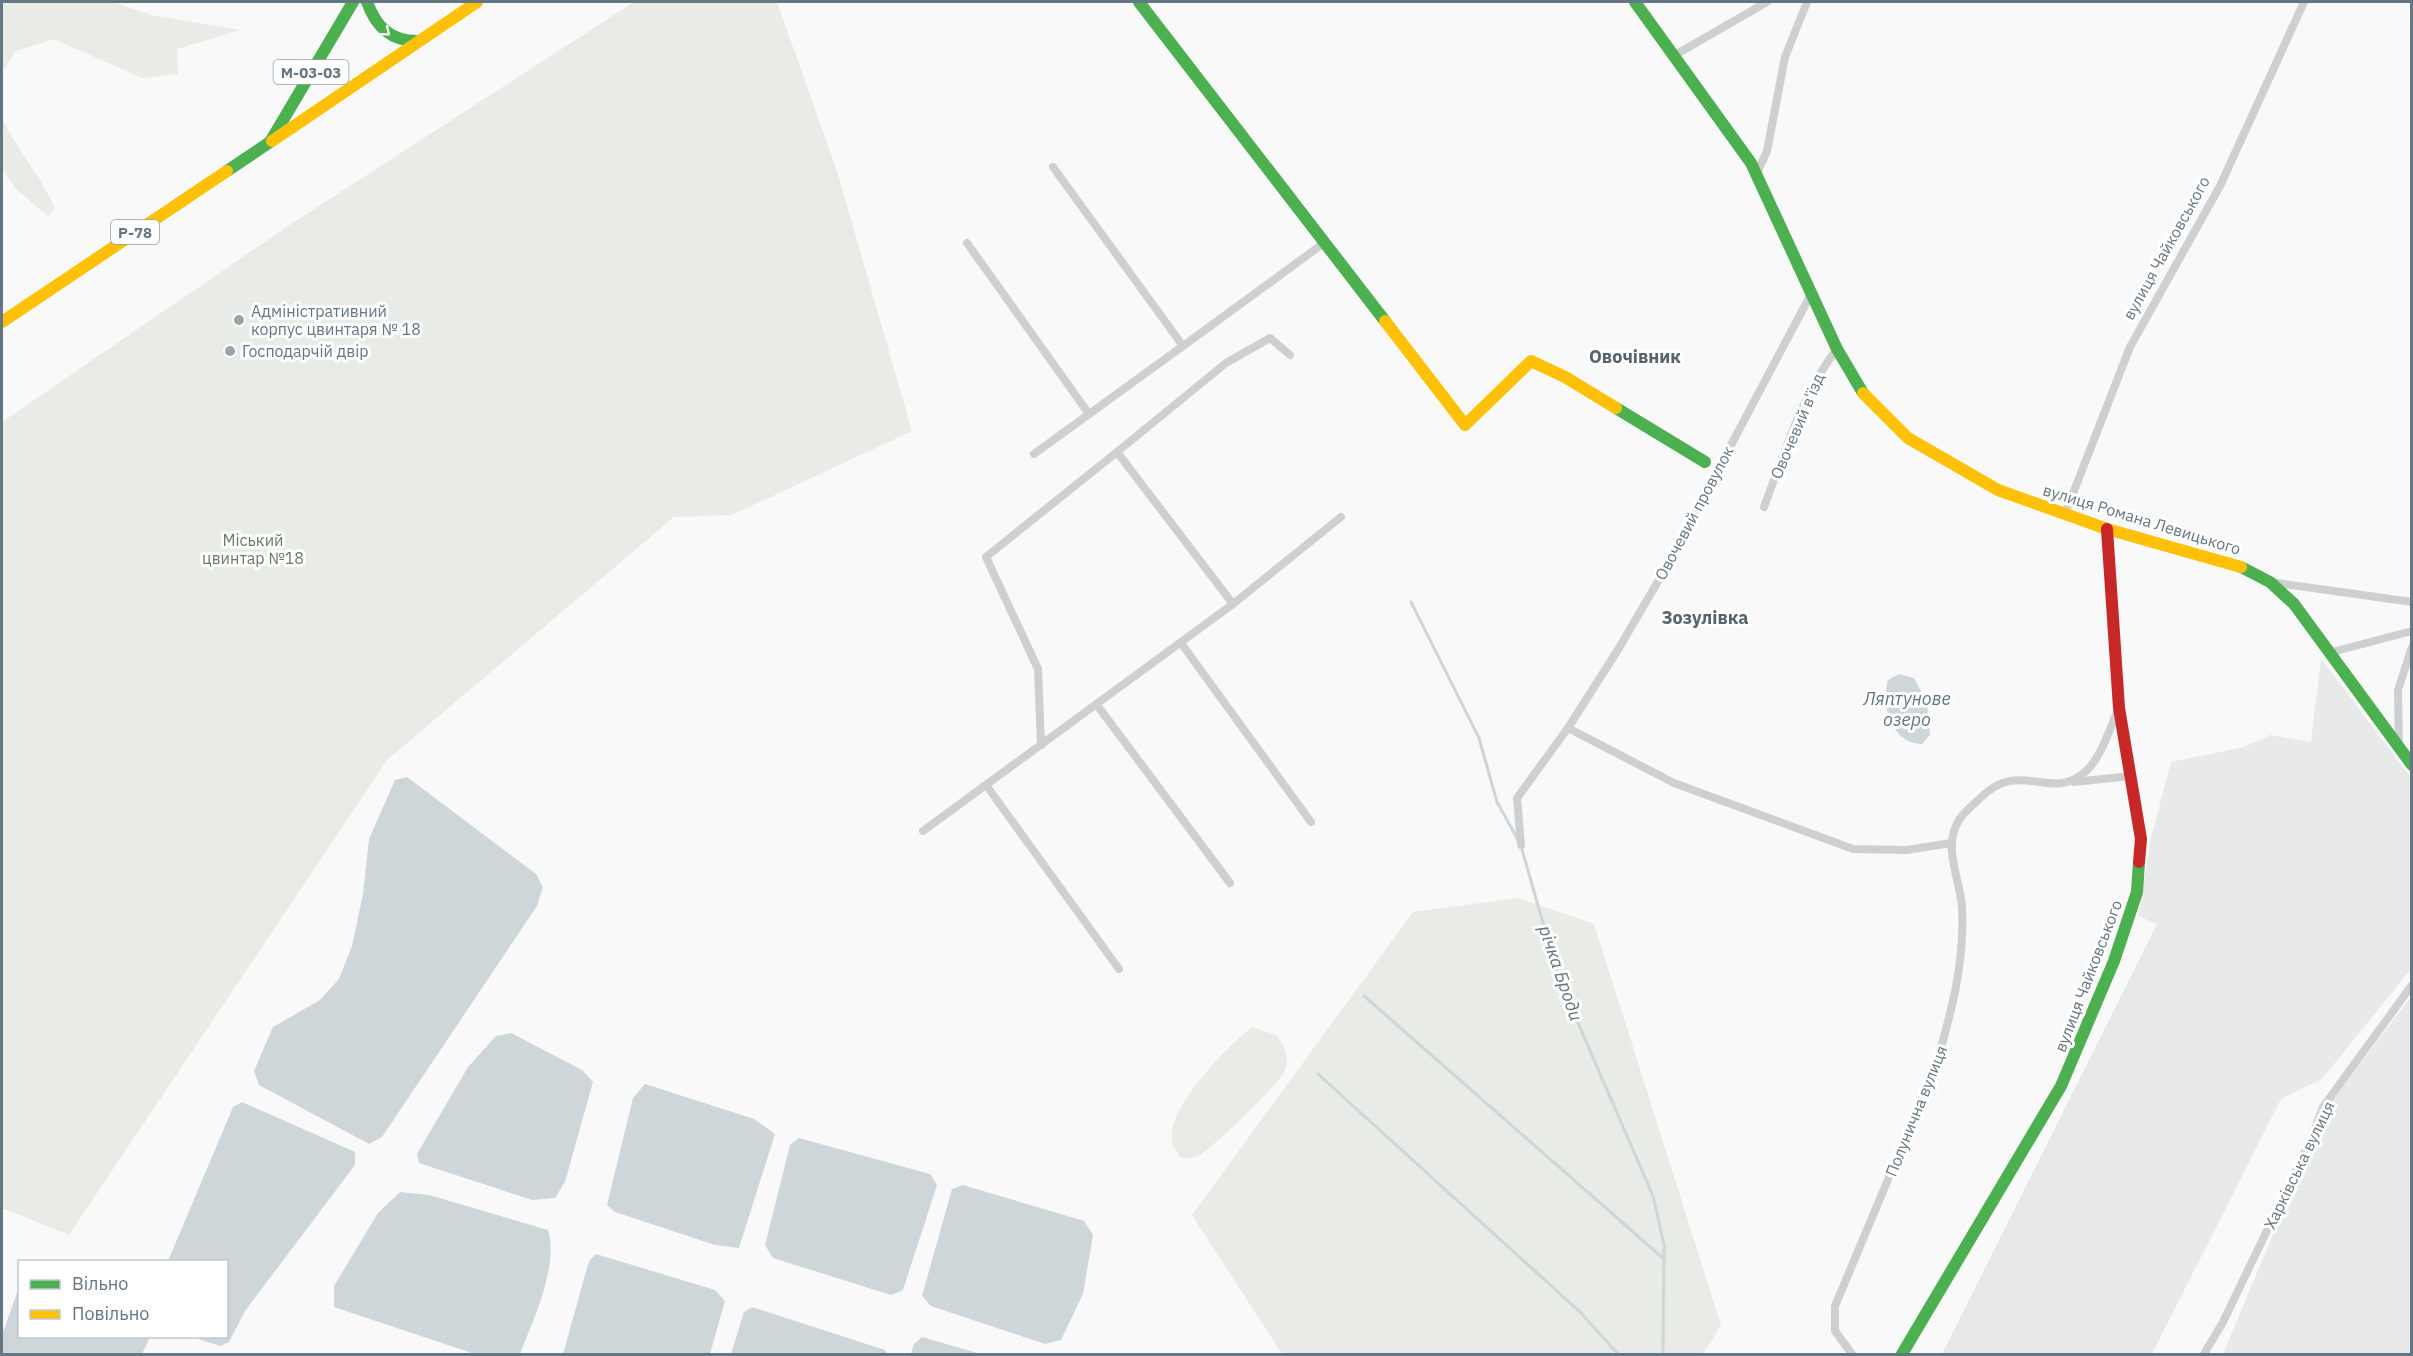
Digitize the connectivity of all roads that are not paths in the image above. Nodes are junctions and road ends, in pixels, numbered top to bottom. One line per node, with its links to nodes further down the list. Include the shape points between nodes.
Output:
1 (353, 2): 11 (main road, М-03-03)
2 (367, 2): 9 (main road, one-way to 9, via 377,24 391,38)
3 (477, 2): 9 (main road, Р-78)
4 (1139, 2): 15 (main road)
5 (1635, 2): 10 (main road, вулиця Романа Левицького)
6 (1767, 2): 10 (street)
7 (1807, 2): 13 (street, via 1785,57 1767,151)
8 (2304, 2): 26 (street, вулиця Чайковського, via 2220,186 2130,348)
9 (420, 41): 11 (main road, Р-78)
10 (1675, 55): 13 (main road, вулиця Романа Левицького)
11 (270, 142): 17 (main road, Р-78)
12 (1053, 167): 18 (street)
13 (1757, 174): 16 (main road, вулиця Романа Левицького)
14 (967, 243): 21 (street)
15 (1324, 243): 18 (street); 24 (main road, via 1465,424 1531,362 1565,377)
16 (1811, 294): 19 (main road, вулиця Романа Левицького); 38 (street, Овочевий провулок, via 1667,566)
17 (2, 322)
18 (1183, 346): 21 (street)
19 (1837, 350): 25 (street, Овочевий в'їзд, via 1822,368 1801,413); 26 (main road, вулиця Романа Левицького, via 1863,393 1908,438 1998,490)
20 (1290, 355): 22 (street, via 1270,338 1226,363)
21 (1089, 414): 23 (street)
22 (1117, 452): 31 (street); 39 (street, via 986,557 1038,669)
23 (1034, 454)
24 (1705, 462)
25 (1764, 507)
26 (2065, 514): 28 (main road, вулиця Романа Левицького)
27 (1341, 517): 31 (street)
28 (2107, 529): 29 (main road, вулиця Романа Левицького, via 2244,568); 37 (main road, вулиця Чайковського)
29 (2270, 582): 30 (street); 35 (main road, вулиця Романа Левицького, via 2294,604)
30 (2412, 602)
31 (1233, 604): 33 (street)
32 (2412, 631): 35 (street)
33 (1181, 643): 36 (street); 45 (street)
34 (2412, 647): 40 (street, via 2398,690)
35 (2332, 652): 40 (main road, вулиця Романа Левицького)
36 (1096, 705): 39 (street); 49 (street)
37 (2119, 708): 42 (main road, вулиця Чайковського); 43 (street, via 2095,759 2080,776)
38 (1568, 728): 47 (street, via 1674,783 1853,849 1907,850); 48 (street, Овочевий провулок, via 1517,798)
39 (1041, 746): 44 (street)
40 (2399, 748): 41 (main road, вулиця Романа Левицького)
41 (2412, 765)
42 (2131, 776): 43 (street); 53 (main road, вулиця Чайковського, via 2141,839 2140,877 2131,915 2103,989 2050,1106)
43 (2061, 783): 47 (street, via 2005,780 1992,787 1961,818 1952,834)
44 (986, 785): 46 (street); 50 (street)
45 (1311, 822)
46 (923, 831)
47 (1952, 843): 52 (street, Полунична вулиця, via 1962,942 1946,1037 1835,1306 1835,1331)
48 (1521, 845)
49 (1230, 883)
50 (1119, 969)
51 (2412, 985): 54 (street, Харківська вулиця, via 2323,1107 2223,1322)
52 (1852, 1354)
53 (1902, 1354)
54 (2204, 1354)

